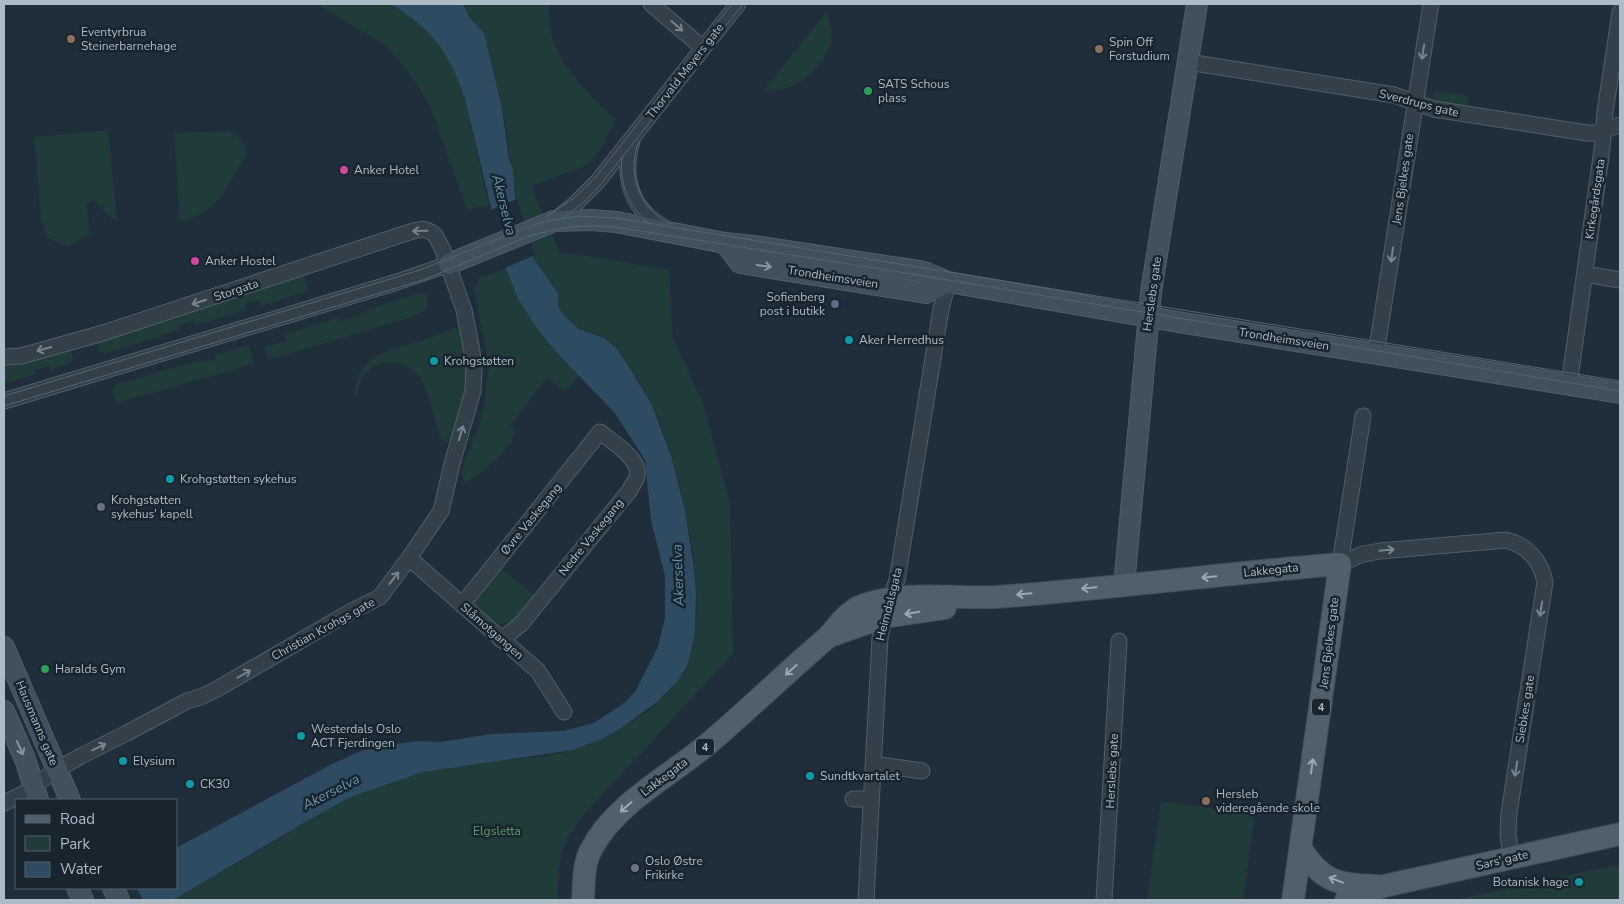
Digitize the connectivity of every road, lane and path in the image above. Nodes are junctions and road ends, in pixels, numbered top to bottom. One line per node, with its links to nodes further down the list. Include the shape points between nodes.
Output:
1 (651, 4): 6 (street, one-way to 6)
2 (738, 4): 6 (street, Thorvald Meyers gate)
3 (1197, 4): 7 (street, Herslebs gate)
4 (1431, 4): 8 (street, Jens Bjelkes gate, one-way to 8)
5 (1620, 12): 10 (street, Kirkegårdsgata)
6 (702, 48): 11 (street, Thorvald Meyers gate)
7 (1188, 62): 8 (street, Sverdrups gate, via 1394,96); 18 (street, Herslebs gate)
8 (1414, 103): 10 (street, Sverdrups gate, via 1434,110 1587,133); 19 (street, Jens Bjelkes gate, one-way to 19)
9 (1620, 125): 10 (street, Sverdrups gate)
10 (1604, 130): 15 (street, Kirkegårdsgata)
11 (634, 138): 12 (street, Thorvald Meyers gate, via 584,196); 13 (street, Thorvald Meyers gate, via 627,162 631,190 651,219)
12 (550, 222): 13 (street, Trondheimsveien, via 602,221); 14 (street)
13 (674, 233): 17 (street, Trondheimsveien, via 725,243 740,263 926,293)
14 (449, 264): 20 (street, Storgata, one-way to 20, via 435,236 423,229 413,231 103,333 21,356); 23 (street); 26 (street, Christian Krohgs gate, one-way to 14, via 441,511 473,391 472,351 464,310)
15 (1585, 274): 16 (street); 21 (street, Kirkegårdsgata)
16 (1620, 280)
17 (948, 282): 18 (street, Trondheimsveien); 31 (street, Heimdalsgata, via 897,580)
18 (1149, 316): 19 (street, Trondheimsveien); 29 (street, Herslebs gate)
19 (1376, 354): 21 (street, Trondheimsveien)
20 (4, 357)
21 (1569, 385): 22 (street, Trondheimsveien)
22 (1620, 393)
23 (4, 401)
24 (1363, 416): 28 (street, Jens Bjelkes gate)
25 (600, 432): 30 (street, Øvre Vaskegang); 32 (street, Nedre Vaskegang, via 634,462 637,469 634,483 521,624)
26 (409, 558): 30 (street, Slåmotgangen); 38 (street, Christian Krohgs gate, one-way to 26, via 187,701 217,689 380,597)
27 (1538, 562): 28 (street, Lakkegata, one-way to 27, via 1380,551 1506,540 1516,542); 47 (street, Siebkes gate, one-way to 47, via 1545,582 1509,813)
28 (1340, 564): 29 (main road, Lakkegata / 4, one-way to 29); 46 (main road, Jens Bjelkes gate / 4, one-way to 28)
29 (1124, 586): 31 (main road, Lakkegata / 4, one-way to 31, via 994,597 937,610)
30 (462, 606): 32 (street, Slåmotgangen)
31 (887, 608): 37 (street, Heimdalsgata, via 880,638); 49 (main road, Lakkegata / 4, one-way to 49, via 828,637 712,740 656,782 612,821 596,840 587,859)
32 (501, 640): 36 (street, Slåmotgangen, via 538,671)
33 (1119, 641): 51 (street, Herslebs gate)
34 (4, 646): 38 (street, Hausmanns gate)
35 (4, 711): 40 (street, Hausmanns gate, one-way to 40)
36 (564, 712)
37 (873, 764): 39 (street); 43 (street, Heimdalsgata)
38 (56, 770): 40 (street, Christian Krohgs gate); 41 (street, Hausmanns gate)
39 (922, 771)
40 (36, 793): 44 (street, Christian Krohgs gate, via 23,794)
41 (70, 799)
42 (853, 799): 43 (street)
43 (871, 799): 50 (street, Heimdalsgata)
44 (4, 803)
45 (1620, 834): 47 (main road, Sars' gate)
46 (1301, 850): 48 (main road, Sars' gate, one-way to 46, via 1346,884 1327,877 1312,866); 52 (main road, Jens Bjelkes gate / 4)
47 (1512, 858): 48 (main road, Sars' gate)
48 (1384, 886): 53 (main road, Sars' gate)
49 (583, 900)
50 (866, 900)
51 (1104, 900)
52 (1293, 900)
53 (1346, 900)

